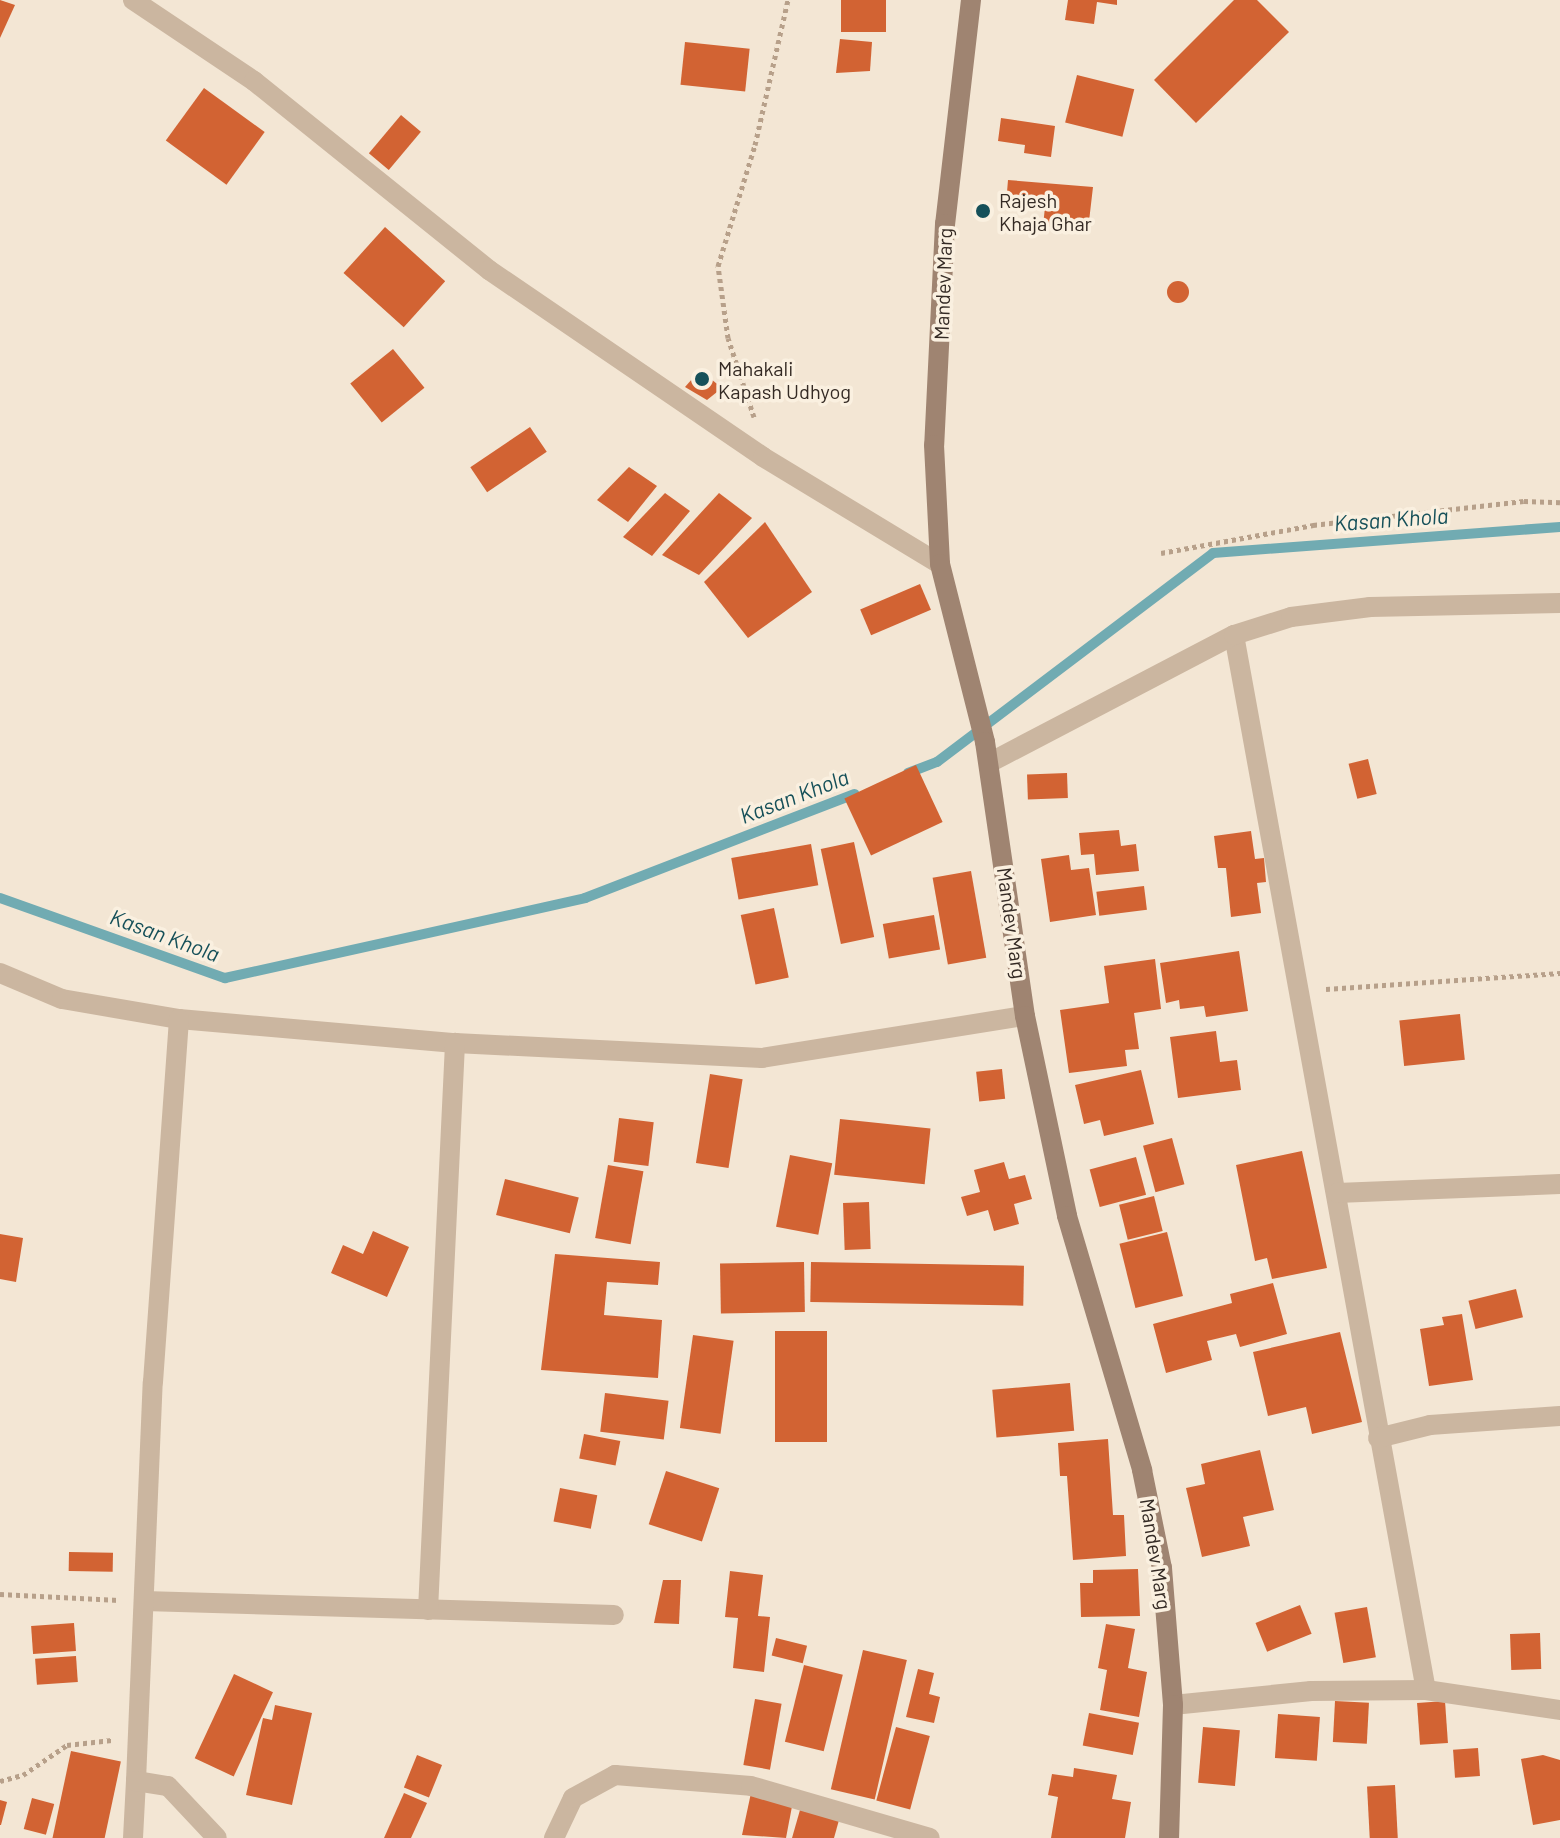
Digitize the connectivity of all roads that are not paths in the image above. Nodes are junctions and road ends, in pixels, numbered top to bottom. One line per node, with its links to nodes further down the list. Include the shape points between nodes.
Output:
1 (133, 0): 3 (street, via 254,81 489,270 763,457)
2 (971, 0): 3 (main road, Mandev Marg, via 945,224 934,445)
3 (940, 564): 6 (main road, Mandev Marg)
4 (1560, 603): 5 (street, via 1370,607 1291,617)
5 (1234, 635): 6 (street); 12 (street)
6 (989, 763): 8 (main road, Mandev Marg)
7 (0, 973): 9 (street, via 62,999)
8 (1025, 1016): 10 (street, via 762,1058); 19 (main road, Mandev Marg, via 1067,1216 1142,1470 1162,1568)
9 (179, 1019): 10 (street); 15 (street, via 153,1382)
10 (455, 1043): 16 (street)
11 (1560, 1184): 12 (street)
12 (1337, 1193): 14 (street)
13 (1560, 1416): 14 (street, via 1430,1425)
14 (1378, 1438): 18 (street)
15 (144, 1601): 16 (street); 21 (street)
16 (428, 1610): 17 (street)
17 (614, 1615)
18 (1426, 1690): 19 (street, via 1311,1691); 20 (street)
19 (1173, 1705): 26 (main road, Mandev Marg)
20 (1560, 1710)
21 (136, 1781): 22 (street); 23 (street, via 168,1786)
22 (133, 1838)
23 (217, 1838)
24 (554, 1838): 25 (street, via 573,1798 615,1775 751,1786)
25 (930, 1838)
26 (1169, 1838)

